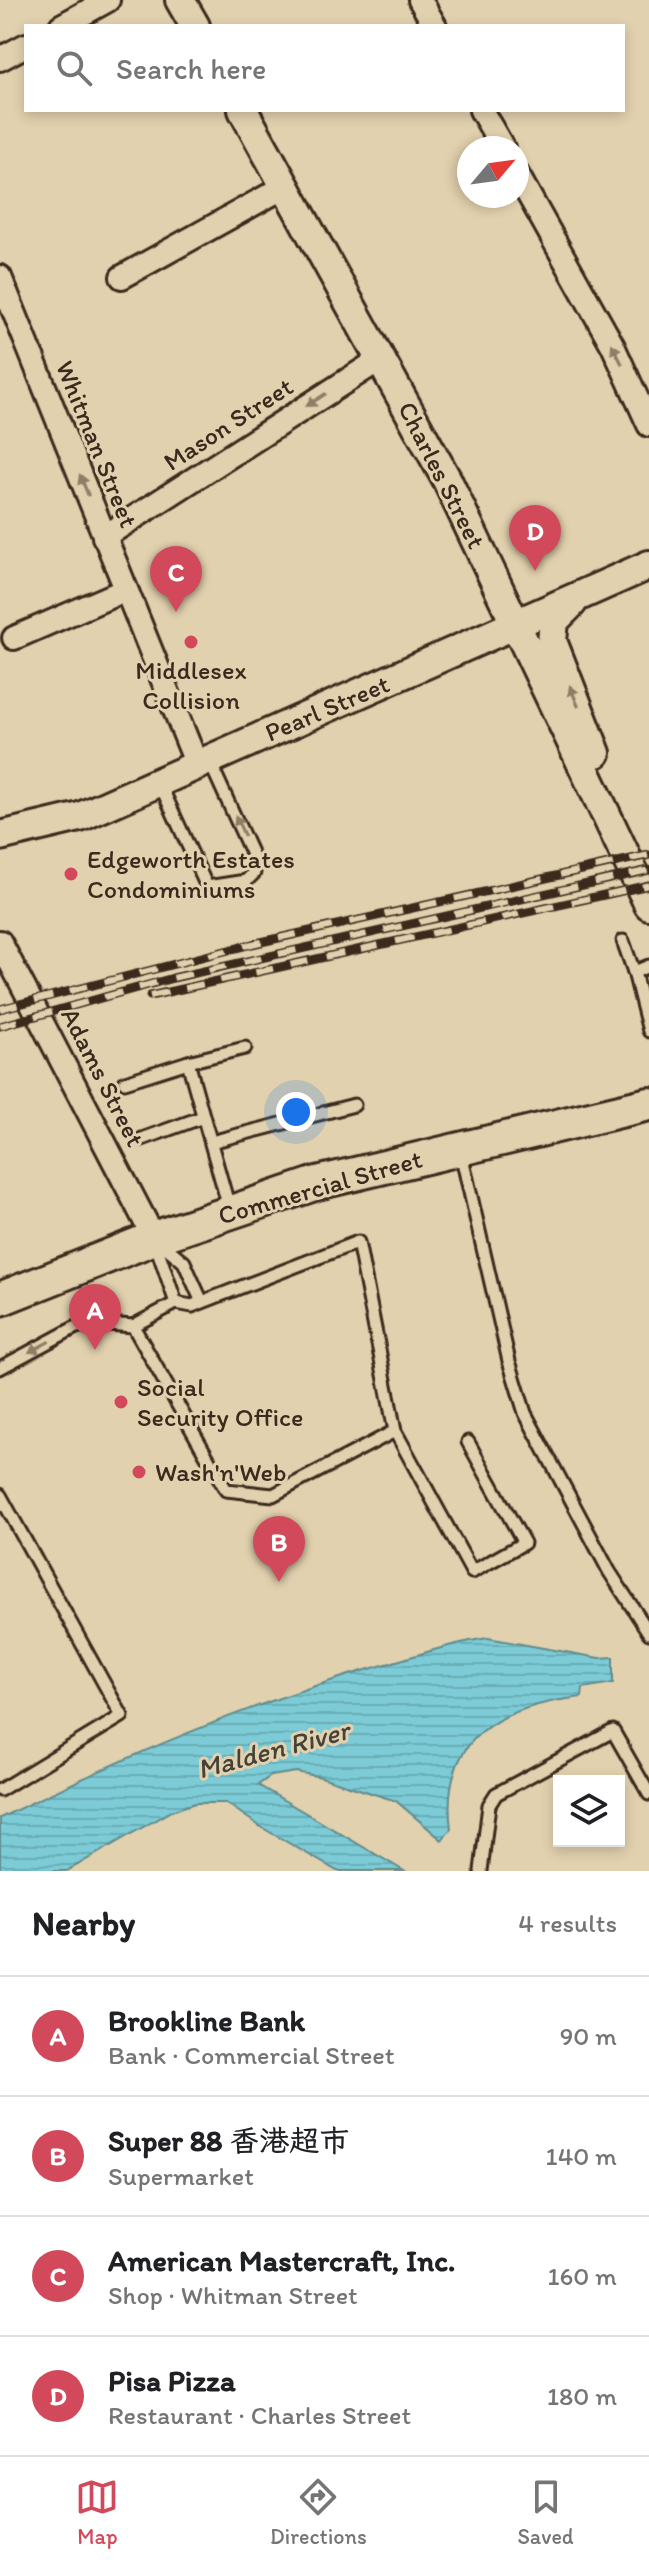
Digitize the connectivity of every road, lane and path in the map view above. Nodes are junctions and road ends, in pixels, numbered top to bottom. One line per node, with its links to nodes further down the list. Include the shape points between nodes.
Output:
1 (108, 0): 4 (street)
2 (180, 0): 5 (street)
3 (420, 0): 6 (street)
4 (65, 24)
5 (194, 24)
6 (434, 24)
7 (24, 46): 8 (street)
8 (0, 59)
9 (244, 112): 12 (street, Charles Street)
10 (482, 112): 11 (street)
11 (496, 136)
12 (286, 186): 15 (street); 16 (street, Charles Street)
13 (529, 196): 17 (street, one-way to 13, via 613,346)
14 (0, 277): 18 (street, Whitman Street, one-way to 14)
15 (122, 277)
16 (382, 358): 18 (street, Mason Street, one-way to 18); 22 (street, Charles Street)
17 (649, 425)
18 (104, 537): 20 (street, Whitman Street)
19 (649, 565): 21 (street, Pearl Street)
20 (125, 590): 23 (street); 24 (street, Whitman Street)
21 (584, 596): 22 (street, Pearl Street); 27 (street, Charles Street, one-way to 21, via 607,783 552,641 557,617)
22 (517, 626): 24 (street, Pearl Street); 27 (street, Charles Street)
23 (14, 638)
24 (203, 762): 25 (street, Pearl Street); 25 (lane, one-way to 24, via 207,887 246,881 254,873 254,859)
25 (159, 782): 26 (street, Pearl Street, via 74,820)
26 (0, 836)
27 (624, 850): 28 (street, Charles Street)
28 (649, 905)
29 (623, 941): 32 (lane)
30 (0, 942): 44 (street, Adams Street)
31 (649, 966): 32 (lane)
32 (634, 972): 33 (lane)
33 (649, 1031)
34 (245, 1048): 35 (lane)
35 (188, 1062): 36 (lane); 39 (lane)
36 (125, 1082)
37 (649, 1104): 42 (main road, Commercial Street)
38 (354, 1105): 41 (lane)
39 (203, 1117): 40 (lane); 41 (lane)
40 (142, 1139)
41 (211, 1142): 43 (lane)
42 (460, 1149): 43 (main road, Commercial Street, via 317,1183); 53 (lane, via 525,1413 609,1571)
43 (230, 1212): 44 (main road, Commercial Street)
44 (154, 1238): 45 (main road, Commercial Street); 46 (lane, via 184,1262); 47 (lane)
45 (0, 1299)
46 (202, 1302): 47 (lane); 50 (lane, via 358,1242)
47 (176, 1303): 48 (lane)
48 (133, 1326): 49 (lane, one-way to 49, via 76,1327); 50 (lane, via 226,1490 273,1495)
49 (0, 1368)
50 (395, 1431): 51 (lane, via 472,1572 524,1543)
51 (468, 1442)
52 (0, 1495): 54 (lane, via 122,1716)
53 (649, 1633)
54 (0, 1790)
55 (649, 1794): 56 (lane, via 613,1731 496,1794 489,1805)
56 (481, 1871)

